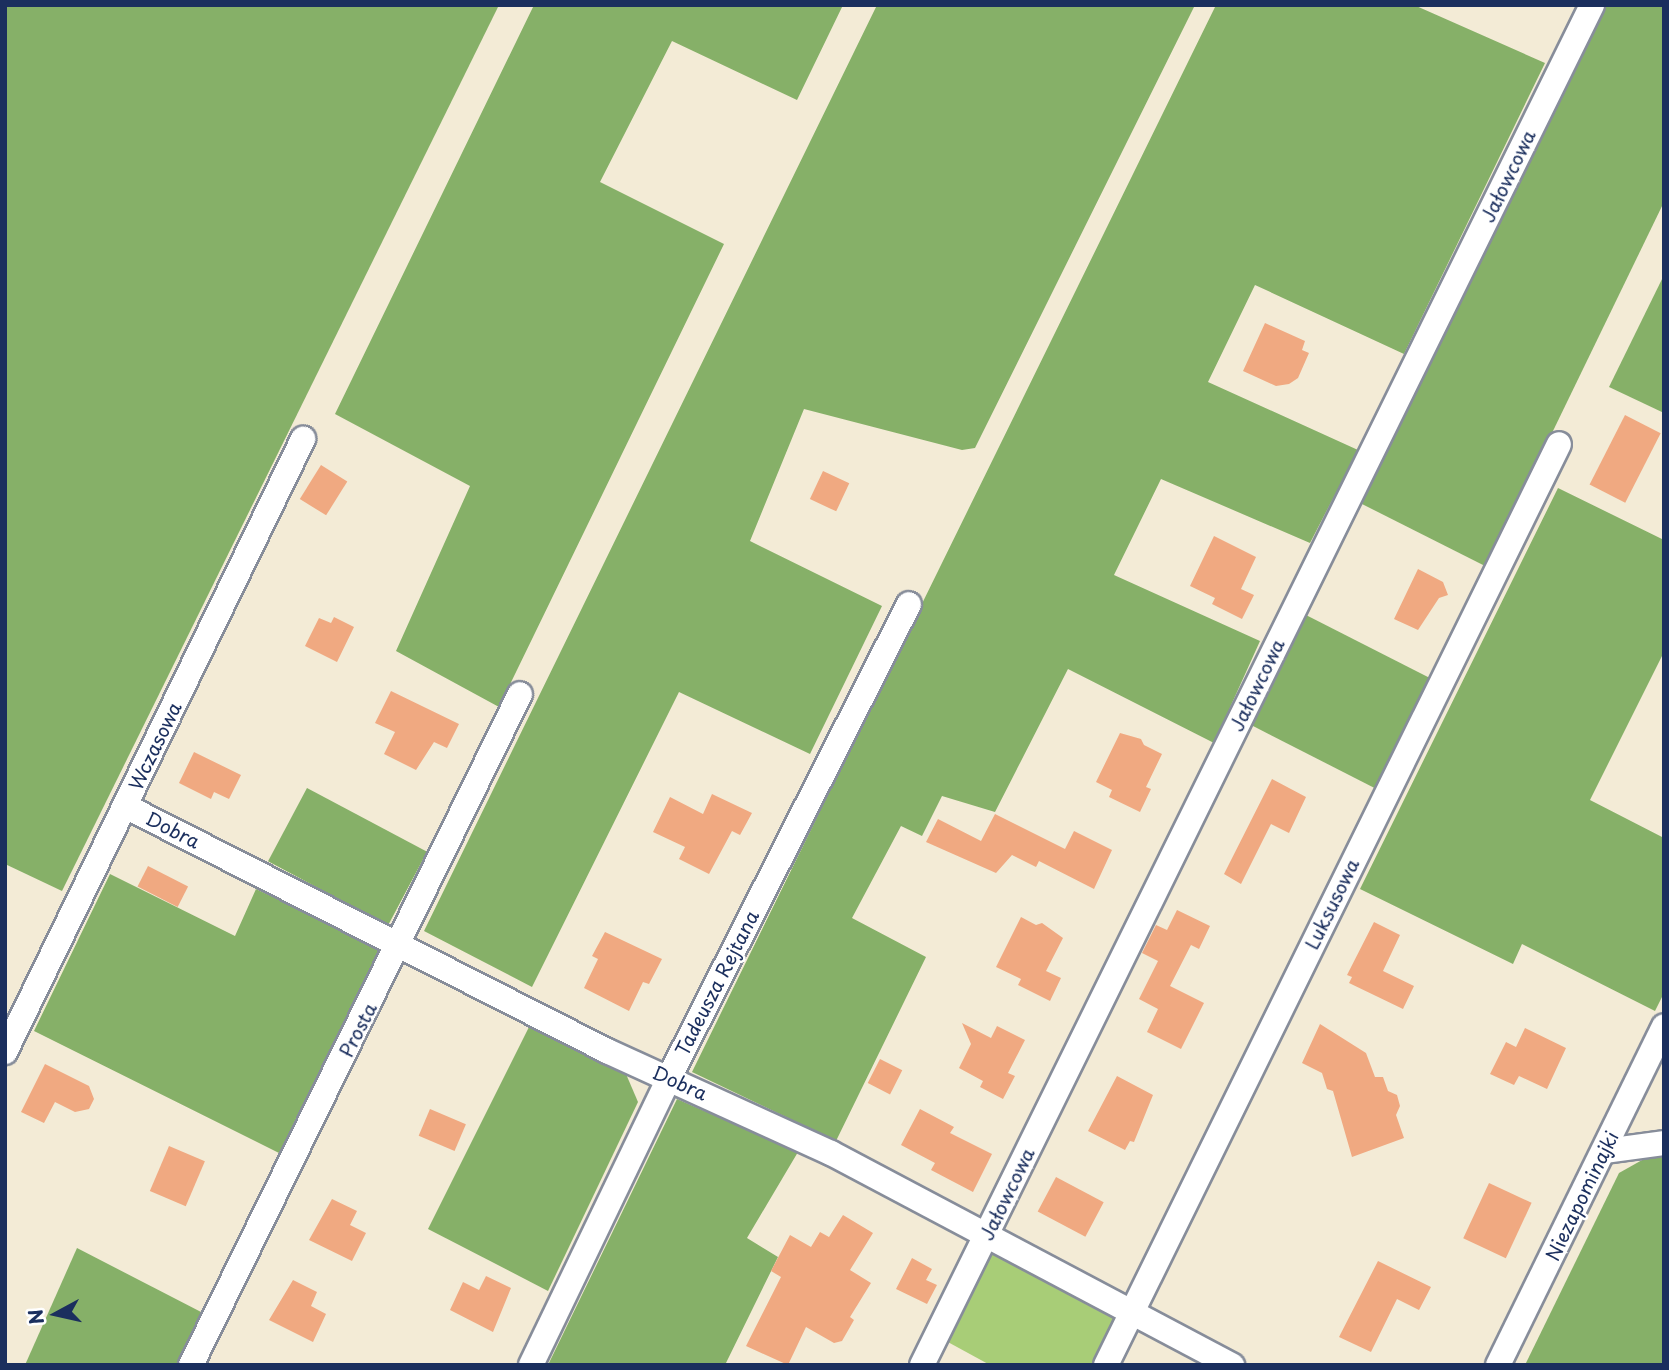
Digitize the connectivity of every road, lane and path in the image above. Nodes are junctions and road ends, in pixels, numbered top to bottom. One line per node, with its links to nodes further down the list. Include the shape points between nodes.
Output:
1 (1592, 5): 13 (street, Jałowcowa)
2 (303, 439): 6 (street, Wczasowa)
3 (1559, 444): 14 (street, Luksusowa)
4 (909, 604): 10 (street, Tadeusza Rejtana)
5 (520, 694): 7 (street, Prosta)
6 (125, 806): 7 (street, Dobra); 9 (street, Wczasowa)
7 (400, 945): 10 (street, Dobra); 15 (street, Prosta)
8 (1664, 1026): 12 (street, Niezapominajki)
9 (5, 1052)
10 (669, 1078): 13 (street, Dobra, via 831,1153); 16 (street, Tadeusza Rejtana)
11 (1664, 1143): 12 (street)
12 (1605, 1151): 20 (street, Niezapominajki)
13 (987, 1235): 14 (street, Dobra); 17 (street, Jałowcowa)
14 (1130, 1315): 18 (street, Luksusowa); 19 (street, Dobra)
15 (191, 1365)
16 (531, 1365)
17 (922, 1365)
18 (1106, 1365)
19 (1232, 1365)
20 (1499, 1365)

